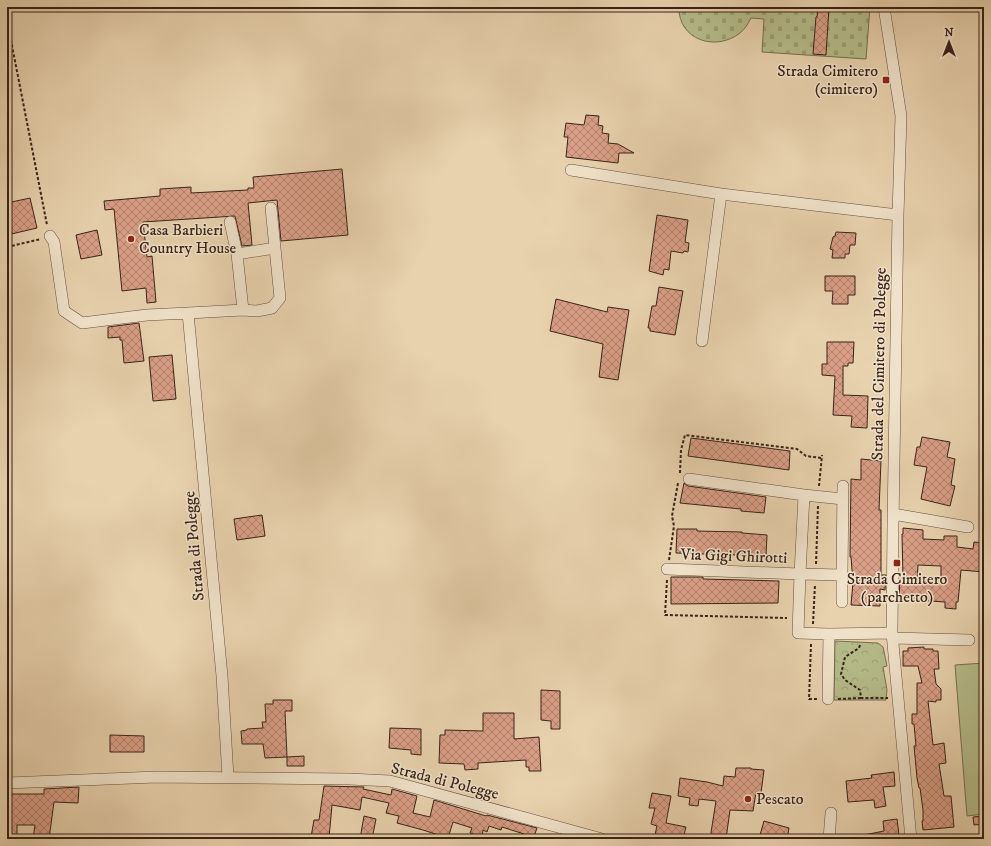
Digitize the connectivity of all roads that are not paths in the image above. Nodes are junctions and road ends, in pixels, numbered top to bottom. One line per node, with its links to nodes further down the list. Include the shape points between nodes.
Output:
1 (884, 7): 5 (street, Strada del Cimitero di Polegge, via 901,116)
2 (571, 170): 3 (street)
3 (721, 194): 5 (street); 12 (street)
4 (271, 208): 8 (street)
5 (898, 215): 17 (street, Strada del Cimitero di Polegge)
6 (230, 222): 9 (street)
7 (50, 236): 11 (street, via 54,242 64,311 82,323)
8 (275, 248): 9 (street); 10 (street, via 280,298 272,308)
9 (237, 254): 10 (street)
10 (243, 310): 11 (street)
11 (188, 313): 27 (street, Strada di Polegge, via 222,676)
12 (702, 341)
13 (689, 479): 15 (street)
14 (844, 486): 16 (street)
15 (804, 495): 16 (street); 20 (street, Via Gigi Ghirotti)
16 (843, 499): 21 (street)
17 (893, 514): 18 (street); 24 (street, Strada del Cimitero di Polegge)
18 (968, 527)
19 (667, 569): 20 (street, Via Gigi Ghirotti)
20 (800, 574): 21 (street, Via Gigi Ghirotti); 23 (street, Via Gigi Ghirotti, via 798,633)
21 (842, 575): 22 (street)
22 (842, 602)
23 (829, 634): 24 (street, Via Gigi Ghirotti); 26 (street)
24 (893, 636): 25 (street); 32 (street, Strada del Cimitero di Polegge)
25 (969, 640)
26 (828, 699)
27 (228, 777): 28 (street, Strada di Polegge); 30 (street, Strada di Polegge, via 390,781)
28 (7, 783)
29 (831, 813): 31 (street)
30 (602, 839)
31 (829, 839)
32 (911, 839)

